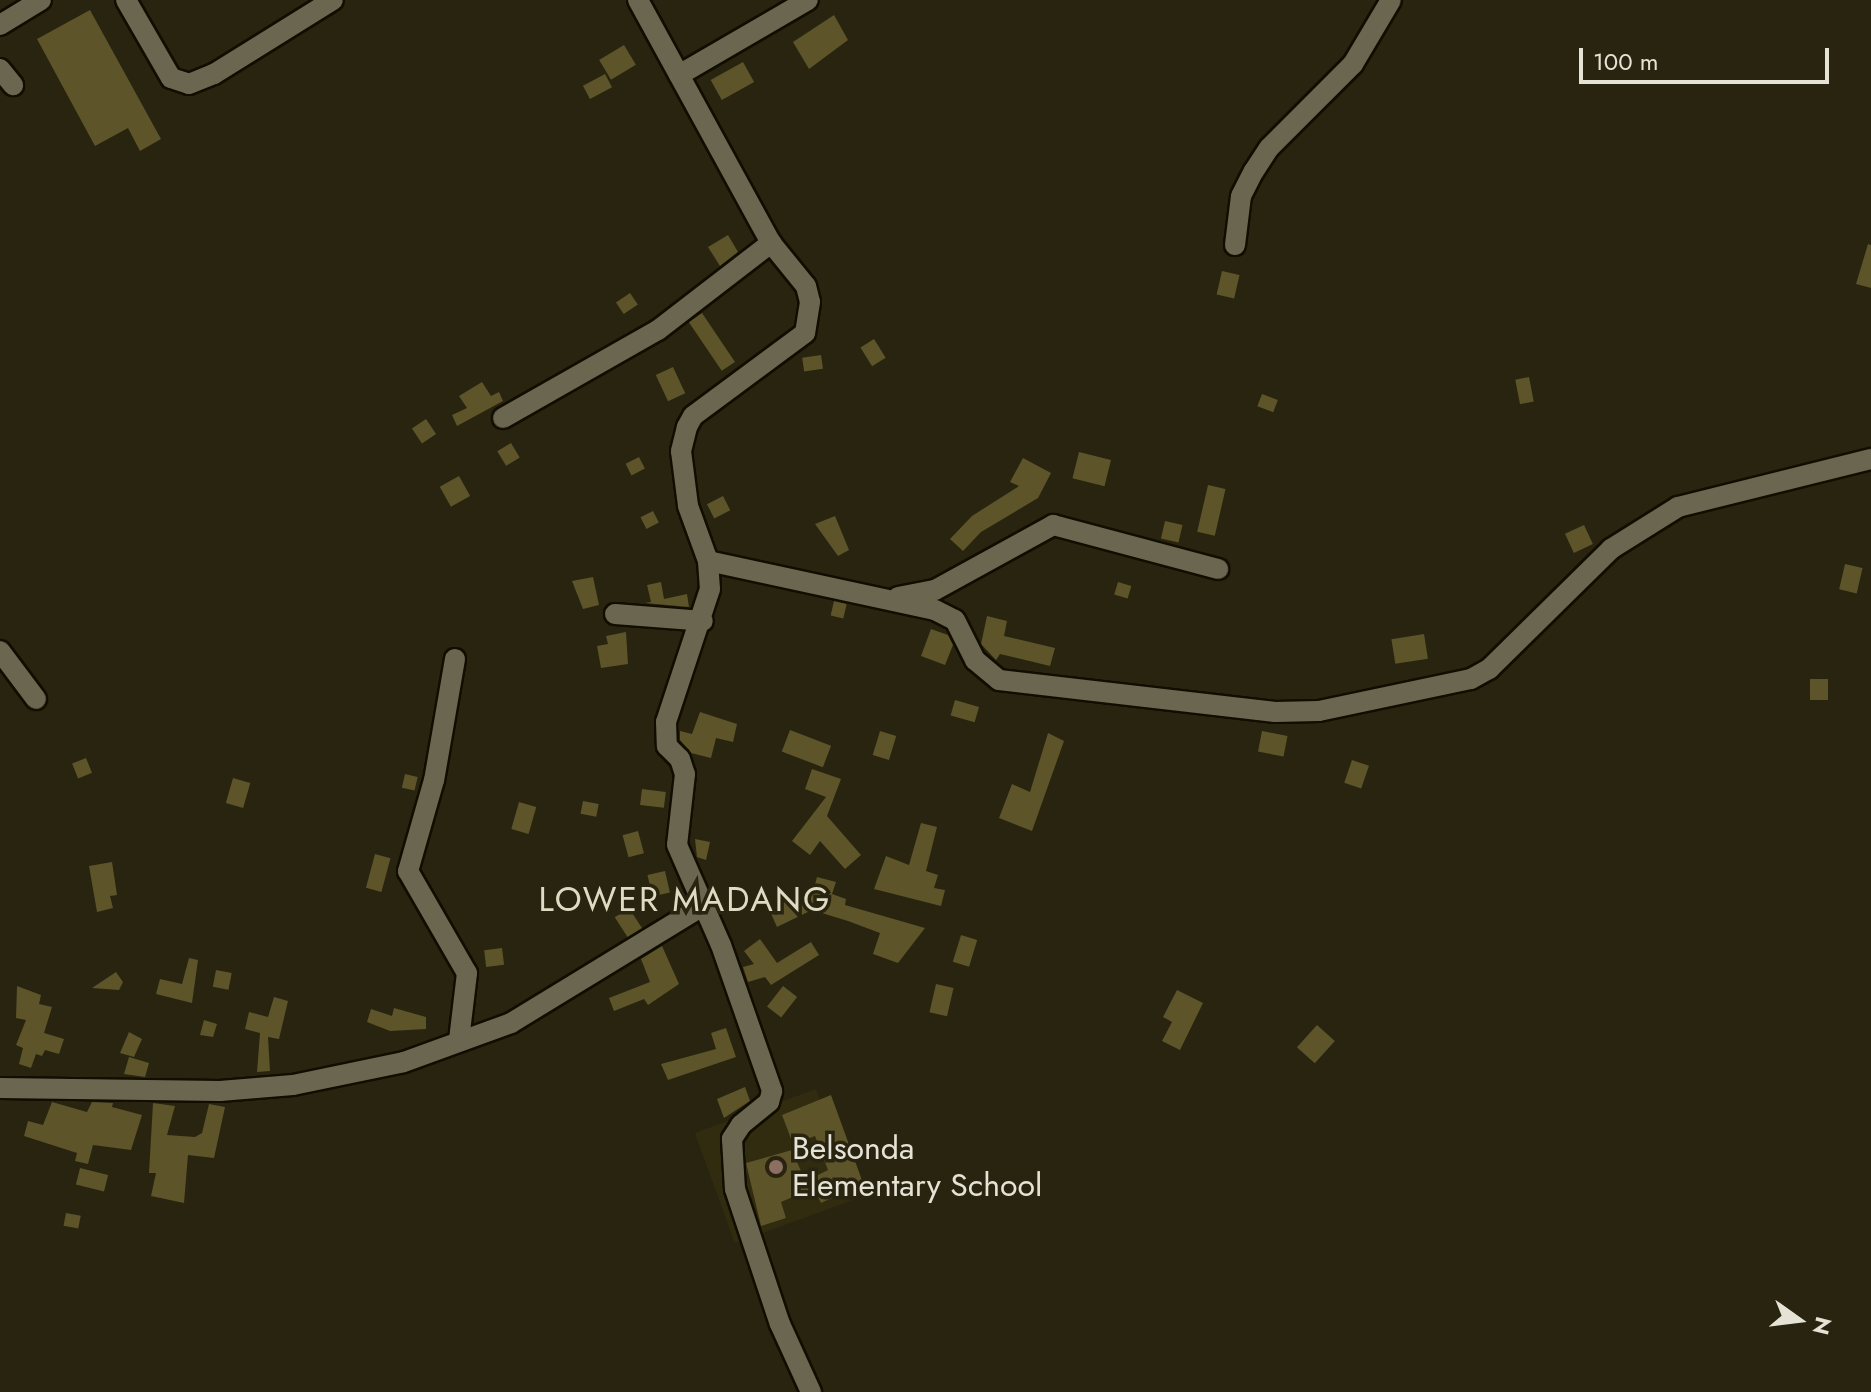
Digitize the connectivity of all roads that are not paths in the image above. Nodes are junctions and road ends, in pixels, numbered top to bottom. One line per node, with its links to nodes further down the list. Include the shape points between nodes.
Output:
1 (41, 0): 7 (street)
2 (126, 0): 3 (street, via 171,78 189,84)
3 (333, 0)
4 (638, 0): 8 (street)
5 (808, 0): 8 (street)
6 (1391, 0): 10 (street, via 1353,64 1269,148 1254,171 1241,196)
7 (0, 25)
8 (679, 75): 9 (street)
9 (771, 243): 11 (street, via 658,330); 13 (street, via 806,286 810,320 788,350 693,416 687,427 681,451 688,506)
10 (1235, 245)
11 (503, 418)
12 (1871, 459): 15 (street, via 1678,507 1611,549 1489,669 1471,679 1319,711 1275,712 999,680 975,660 955,620)
13 (708, 561): 15 (street); 17 (street, via 710,589)
14 (1218, 569): 15 (street, via 1053,525 935,590)
15 (888, 599)
16 (615, 614): 17 (street)
17 (703, 621): 21 (street, via 666,722 667,746 685,774 677,845)
18 (0, 651): 20 (street)
19 (455, 659): 22 (street, via 434,780 408,871 467,973)
20 (36, 699)
21 (703, 906): 22 (street, via 511,1023); 24 (street, via 772,1091 769,1102 732,1139 735,1189 780,1324)
22 (459, 1040): 23 (street, via 404,1062 293,1085 159,1092)
23 (0, 1088)
24 (811, 1392)

